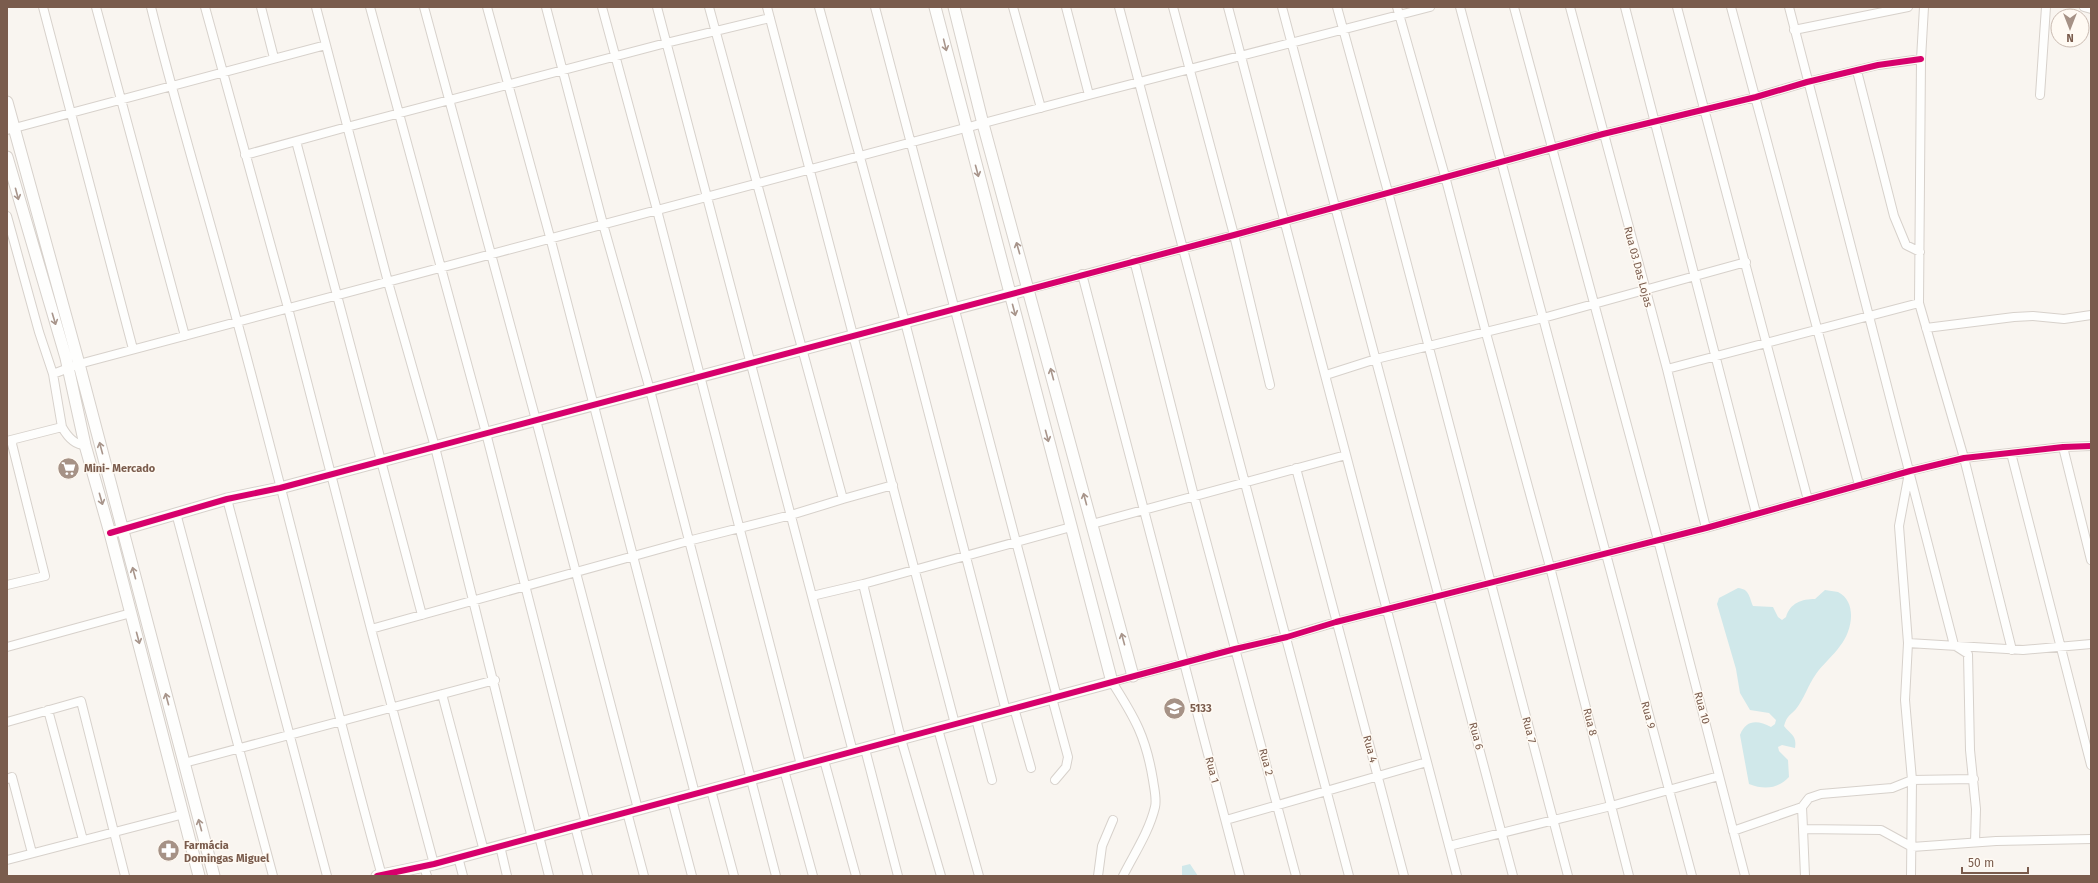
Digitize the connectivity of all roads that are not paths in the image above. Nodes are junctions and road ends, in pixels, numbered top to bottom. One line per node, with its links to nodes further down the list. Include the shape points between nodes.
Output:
1 (43, 7): 67 (street)
2 (96, 7): 62 (street)
3 (151, 7): 58 (street)
4 (204, 7): 54 (street)
5 (260, 7): 49 (street)
6 (316, 7): 46 (street)
7 (370, 7): 68 (street)
8 (424, 7): 63 (street)
9 (487, 7): 57 (street)
10 (546, 7): 51 (street)
11 (602, 7): 47 (street)
12 (657, 7): 45 (street)
13 (710, 7): 43 (street)
14 (767, 7): 40 (street)
15 (819, 7): 79 (street)
16 (874, 7): 76 (street)
17 (935, 7): 72 (street, one-way to 72)
18 (954, 7): 70 (street)
19 (1013, 7): 65 (street)
20 (1066, 7): 59 (street)
21 (1119, 7): 55 (street)
22 (1173, 7): 52 (street)
23 (1228, 7): 48 (street)
24 (1282, 7): 44 (street, Rua 6)
25 (1338, 7): 41 (street, Rua 7)
26 (1430, 7): 39 (street)
27 (1460, 7): 81 (street, Rua 9)
28 (1514, 7): 77 (street, Rua 10)
29 (1570, 7): 74 (street, Rua 03 Das Lojas)
30 (1625, 7): 69 (street)
31 (1677, 7): 66 (street)
32 (1732, 7): 61 (street)
33 (1789, 7): 42 (street)
34 (1908, 7): 42 (street)
35 (1924, 7): 50 (street)
36 (2046, 7): 60 (street)
37 (2084, 7): 38 (street)
38 (2091, 9)
39 (1398, 11): 41 (street); 83 (street, Rua 8)
40 (770, 18): 43 (street); 82 (street)
41 (1344, 29): 44 (street); 85 (street, Rua 7)
42 (1794, 30): 56 (street)
43 (716, 31): 45 (street); 84 (street)
44 (1292, 42): 48 (street); 87 (street, Rua 6)
45 (666, 43): 47 (street); 86 (street)
46 (326, 45): 49 (street); 71 (street)
47 (615, 56): 51 (street); 88 (street)
48 (1241, 56): 52 (street); 90 (street)
49 (274, 58): 54 (street)
50 (1921, 58): 53 (street); 95 (street)
51 (564, 70): 57 (street); 91 (street)
52 (1189, 70): 55 (street); 92 (street)
53 (1857, 71): 56 (street); 95 (street, via 1894,216 1906,245)
54 (223, 72): 58 (street); 78 (street)
55 (1140, 82): 59 (street); 94 (street)
56 (1807, 82): 61 (street); 112 (street)
57 (508, 85): 63 (street); 93 (street)
58 (171, 87): 62 (street); 114 (street)
59 (1089, 94): 65 (street)
60 (2040, 95)
61 (1756, 97): 66 (street); 117 (street)
62 (121, 100): 67 (street); 120 (street)
63 (448, 100): 68 (street); 96 (street)
64 (7, 102): 73 (street)
65 (1041, 108): 70 (street)
66 (1704, 110): 69 (street); 98 (street)
67 (71, 113): 73 (street); 123 (street)
68 (398, 114): 71 (street); 99 (street)
69 (1655, 122): 74 (street); 101 (street)
70 (983, 124): 72 (street); 103 (street, one-way to 70)
71 (346, 127): 75 (street); 102 (street)
72 (966, 128): 76 (street); 105 (street, one-way to 105)
73 (10, 129): 128 (street)
74 (1603, 134): 77 (street); 104 (street, Rua 03 Das Lojas)
75 (296, 141): 78 (street); 106 (street)
76 (912, 143): 79 (street); 110 (street)
77 (1553, 148): 81 (street); 108 (street, Rua 10)
78 (246, 155): 109 (street)
79 (861, 155): 82 (street); 115 (street)
80 (7, 156): 129 (street, one-way to 129)
81 (1502, 162): 83 (street); 113 (street, Rua 9)
82 (808, 170): 84 (street); 119 (street)
83 (1445, 176): 85 (street); 118 (street, Rua 8)
84 (758, 183): 86 (street); 124 (street)
85 (1388, 192): 87 (street); 122 (street, Rua 7)
86 (708, 196): 88 (street); 127 (street)
87 (1334, 207): 90 (street); 126 (street, Rua 6)
88 (658, 210): 91 (street); 133 (street)
89 (7, 216): 131 (street)
90 (1285, 220): 92 (street); 132 (street)
91 (603, 224): 93 (street); 135 (street)
92 (1234, 235): 94 (street); 134 (street)
93 (550, 237): 96 (street); 136 (street)
94 (1184, 248): 97 (street); 153 (street)
95 (1920, 252): 107 (street)
96 (490, 253): 99 (street); 137 (street)
97 (1134, 260): 100 (street); 157 (street, Rua 2)
98 (1746, 262): 101 (street); 121 (street)
99 (441, 267): 102 (street); 139 (street)
100 (1082, 274): 103 (street); 161 (street, Rua 1)
101 (1695, 276): 104 (street); 125 (street)
102 (388, 282): 106 (street); 144 (street)
103 (1029, 289): 105 (street); 165 (street, one-way to 103)
104 (1644, 290): 108 (street); 130 (street, Rua 03 Das Lojas)
105 (1009, 294): 110 (street); 166 (street, one-way to 166)
106 (338, 295): 109 (street); 149 (street)
107 (1919, 303): 112 (street); 116 (street)
108 (1594, 304): 113 (street); 171 (street, Rua 10)
109 (288, 308): 114 (street); 152 (street)
110 (954, 308): 115 (street); 173 (street)
111 (2091, 315): 116 (street, via 2064,319 2014,317)
112 (1870, 317): 117 (street); 151 (street)
113 (1543, 318): 118 (street); 174 (street, Rua 9)
114 (238, 321): 120 (street); 156 (street)
115 (905, 322): 119 (street); 175 (street)
116 (1926, 328): 148 (street)
117 (1819, 330): 121 (street); 155 (street)
118 (1486, 333): 122 (street); 178 (street, Rua 8)
119 (853, 335): 124 (street); 154 (street)
120 (185, 336): 123 (street)
121 (1767, 343): 125 (street); 160 (street)
122 (1428, 346): 126 (street); 181 (street, Rua 7)
123 (133, 349): 128 (street)
124 (803, 349): 127 (street); 158 (street)
125 (1715, 355): 130 (street); 163 (street)
126 (1376, 359): 132 (street); 186 (street, Rua 6)
127 (751, 363): 133 (street); 164 (street)
128 (79, 364): 129 (street); 169 (street, one-way to 128)
129 (68, 368): 131 (street); 141 (street)
130 (1667, 369): 168 (street, Rua 03 Das Lojas)
131 (53, 374): 138 (street)
132 (1326, 375): 147 (street)
133 (701, 376): 135 (street); 167 (street)
134 (1270, 385)
135 (650, 390): 136 (street); 172 (street)
136 (592, 405): 137 (street); 176 (street)
137 (536, 420): 139 (street); 180 (street)
138 (62, 427): 140 (street); 141 (street, via 68,437 80,445)
139 (486, 433): 144 (street); 184 (street)
140 (9, 440): 183 (street, via 45,576)
141 (85, 445): 170 (street, one-way to 170)
142 (2062, 446): 143 (street); 145 (street); 177 (street)
143 (2087, 446): 146 (street)
144 (435, 447): 149 (street); 187 (street)
145 (2011, 453): 148 (street); 198 (street)
146 (2091, 454)
147 (1346, 455): 150 (street); 188 (street)
148 (1964, 458): 151 (street); 200 (street)
149 (382, 461): 152 (street); 190 (street)
150 (1296, 468): 153 (street); 191 (street, Rua 4)
151 (1910, 471): 155 (street); 194 (street, via 1899,526); 196 (street)
152 (331, 474): 156 (street); 192 (street)
153 (1246, 482): 157 (street); 193 (street)
154 (893, 485): 158 (street); 179 (street)
155 (1859, 485): 160 (street)
156 (280, 488): 159 (street); 212 (street)
157 (1194, 496): 161 (street); 199 (street, Rua 2)
158 (843, 498): 164 (street)
159 (227, 499): 162 (street); 215 (street)
160 (1808, 500): 163 (street)
161 (1144, 510): 165 (street); 201 (street, Rua 1)
162 (176, 513): 169 (street); 218 (street)
163 (1756, 513): 168 (street)
164 (791, 515): 167 (street); 185 (street)
165 (1092, 524): 202 (street, one-way to 165)
166 (1071, 527): 173 (street); 204 (street)
167 (739, 528): 172 (street); 223 (street)
168 (1706, 528): 171 (street)
169 (123, 530): 170 (street); 222 (street, one-way to 169)
170 (110, 533): 189 (street)
171 (1658, 540): 174 (street); 228 (street, Rua 10)
172 (688, 541): 176 (street); 230 (street)
173 (1016, 541): 175 (street); 206 (street)
174 (1605, 554): 178 (street); 236 (street, Rua 9)
175 (966, 556): 179 (street); 209 (street)
176 (632, 557): 180 (street); 238 (street)
177 (2091, 560)
178 (1550, 567): 181 (street); 241 (street, Rua 8)
179 (915, 570): 182 (street); 213 (street)
180 (575, 573): 184 (street); 243 (street)
181 (1491, 583): 186 (street); 247 (street, Rua 7)
182 (863, 584): 185 (street); 216 (street)
183 (7, 585)
184 (524, 586): 187 (street); 248 (street)
185 (812, 596): 219 (street)
186 (1439, 596): 188 (street); 252 (street, Rua 6)
187 (474, 601): 190 (street); 203 (street)
188 (1387, 610): 191 (street); 221 (street)
189 (131, 613): 197 (street); 244 (street, one-way to 244)
190 (422, 615): 192 (street)
191 (1336, 622): 193 (street); 227 (street, Rua 4)
192 (371, 629): 207 (street)
193 (1287, 637): 199 (street); 237 (street)
194 (1908, 643): 196 (street); 234 (street, via 1904,700)
195 (2091, 644): 198 (street)
196 (1954, 645): 200 (street); 231 (street, via 1968,654 1970,750)
197 (7, 647)
198 (2061, 647): 200 (street); 224 (street)
199 (1236, 649): 201 (street); 240 (street, Rua 2)
200 (2012, 650)
201 (1183, 664): 202 (street); 246 (street, Rua 1)
202 (1133, 676): 204 (street)
203 (495, 680): 205 (street); 254 (street)
204 (1112, 682): 206 (street); 286 (street, via 1132,712 1146,743 1155,792 1155,806 1148,828)
205 (442, 694): 207 (street); 261 (street)
206 (1055, 698): 209 (street); 233 (street, via 1068,757 1066,767)
207 (393, 708): 212 (street); 265 (street)
208 (48, 710): 211 (street); 253 (street, via 81,702); 256 (street)
209 (1010, 710): 210 (street); 225 (street)
210 (976, 719): 213 (street); 232 (street)
211 (7, 722)
212 (340, 722): 215 (street); 266 (street)
213 (955, 724): 214 (street)
214 (938, 729): 216 (street); 284 (street)
215 (290, 735): 218 (street); 271 (street)
216 (901, 739): 217 (street); 283 (street)
217 (865, 748): 219 (street); 282 (street)
218 (238, 749): 222 (street); 270 (street)
219 (853, 752): 220 (street)
220 (824, 760): 223 (street); 281 (street)
221 (1427, 762): 227 (street); 259 (street)
222 (184, 763): 269 (street, one-way to 222)
223 (801, 765): 226 (street)
224 (2091, 765)
225 (1031, 768)
226 (784, 770): 230 (street); 280 (street)
227 (1378, 776): 237 (street); 290 (street, Rua 4)
228 (1719, 776): 236 (street); 251 (street, Rua 10)
229 (7, 779): 262 (street, via 12,777)
230 (751, 779): 235 (street); 279 (street)
231 (1974, 779): 234 (street); 257 (street)
232 (992, 780)
233 (1055, 780)
234 (1912, 780): 242 (street, via 1892,788 1821,794 1808,798); 260 (street)
235 (711, 790): 238 (street); 278 (street)
236 (1669, 791): 241 (street); 295 (street, Rua 9)
237 (1327, 792): 240 (street); 289 (street)
238 (694, 794): 239 (street)
239 (672, 800): 243 (street); 277 (street)
240 (1277, 805): 246 (street); 288 (street, Rua 2)
241 (1611, 806): 247 (street); 294 (street, Rua 8)
242 (1802, 807): 250 (street); 251 (street)
243 (633, 811): 248 (street); 276 (street)
244 (184, 814): 253 (street); 268 (street)
245 (1113, 820): 285 (street, via 1102,846)
246 (1226, 820): 287 (street, Rua 1)
247 (1553, 820): 252 (street); 293 (street, Rua 7)
248 (586, 823): 249 (street)
249 (575, 826): 254 (street); 275 (street)
250 (1803, 829): 260 (street, via 1881,830); 297 (street)
251 (1733, 831): 296 (street, Rua 10)
252 (1501, 832): 259 (street); 292 (street, Rua 6)
253 (114, 833): 256 (street); 267 (street)
254 (536, 837): 258 (street); 274 (street)
255 (2091, 839): 257 (street)
256 (83, 840): 262 (street)
257 (1975, 842): 260 (street)
258 (500, 846): 261 (street); 273 (street)
259 (1449, 846): 291 (street)
260 (1912, 847): 298 (street)
261 (484, 850): 263 (street)
262 (32, 853): 264 (street)
263 (458, 857): 265 (street); 272 (street)
264 (7, 860)
265 (428, 869): 266 (street)
266 (380, 875)
267 (125, 876)
268 (199, 876)
269 (214, 876)
270 (273, 876)
271 (327, 876)
272 (464, 876)
273 (507, 876)
274 (549, 876)
275 (588, 876)
276 (644, 876)
277 (692, 876)
278 (734, 876)
279 (776, 876)
280 (813, 876)
281 (856, 876)
282 (898, 876)
283 (940, 876)
284 (979, 876)
285 (1098, 876)
286 (1122, 876)
287 (1240, 876)
288 (1296, 876)
289 (1349, 876)
290 (1404, 876)
291 (1457, 876)
292 (1513, 876)
293 (1568, 876)
294 (1629, 876)
295 (1692, 876)
296 (1744, 876)
297 (1805, 876)
298 (1911, 876)

